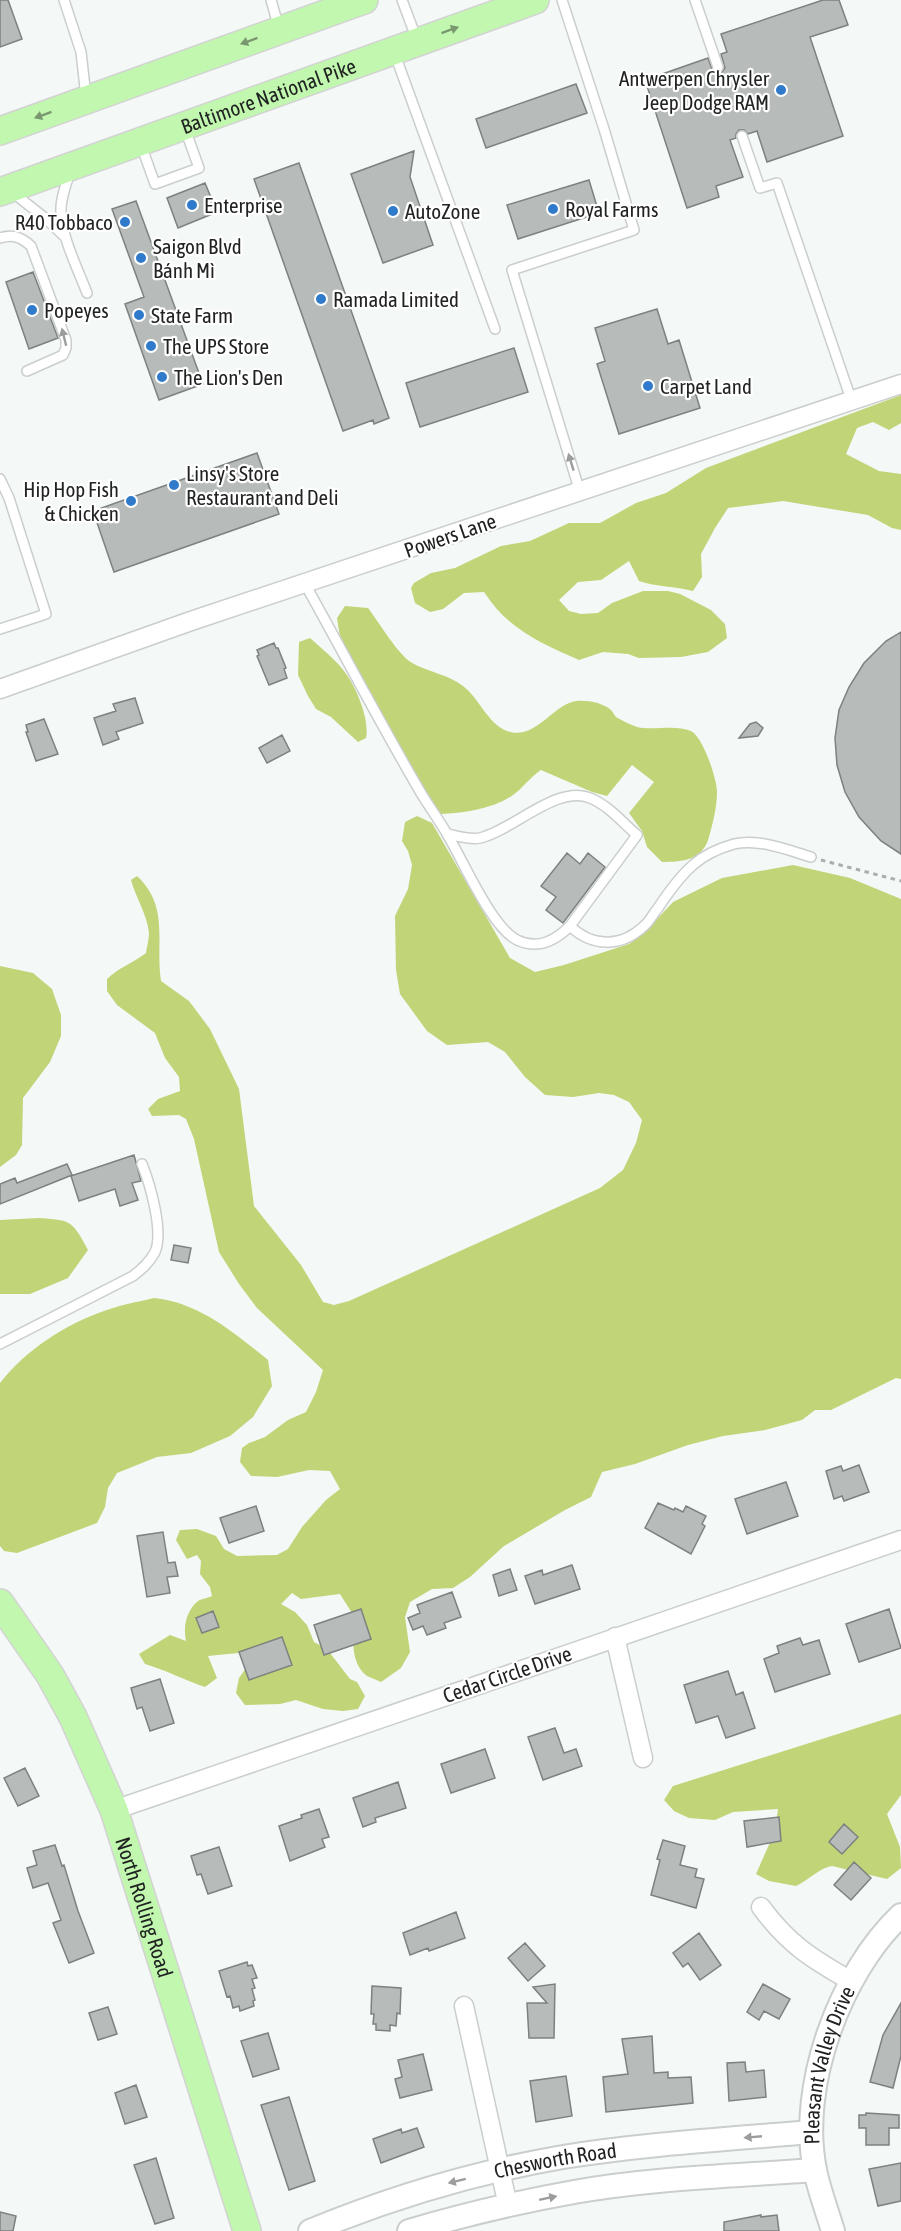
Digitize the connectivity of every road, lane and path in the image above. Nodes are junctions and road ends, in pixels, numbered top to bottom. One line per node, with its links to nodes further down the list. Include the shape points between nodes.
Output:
1 (64, 0): 11 (lane, via 81,52)
2 (271, 0): 8 (lane)
3 (364, 0): 8 (main road, via 324,10)
4 (402, 0): 9 (lane)
5 (536, 0): 9 (main road, Baltimore National Pike, one-way to 5)
6 (562, 0): 26 (lane, one-way to 6, via 512,270 634,230)
7 (695, 0): 10 (lane)
8 (279, 30): 11 (main road, one-way to 11)
9 (406, 46): 12 (main road, Baltimore National Pike); 21 (lane)
10 (718, 67)
11 (86, 100): 13 (main road, one-way to 13)
12 (184, 127): 15 (main road, Baltimore National Pike); 15 (lane, via 199,168 155,184)
13 (0, 131)
14 (742, 136): 24 (lane, via 760,188 777,183)
15 (140, 142): 16 (main road, Baltimore National Pike)
16 (72, 167): 17 (main road, Baltimore National Pike); 19 (lane, via 61,214)
17 (4, 191): 19 (lane, via 45,218)
18 (0, 238): 22 (lane, one-way to 18, via 63,355 66,340 31,246 16,236)
19 (67, 239): 20 (lane)
20 (87, 293)
21 (495, 329)
22 (27, 371)
23 (901, 384): 24 (street, Powers Lane)
24 (852, 402): 26 (street, Powers Lane)
25 (0, 479): 28 (lane, via 46,614)
26 (580, 492): 27 (street, Powers Lane)
27 (305, 584): 29 (street, Powers Lane); 30 (lane, via 418,789)
28 (0, 629)
29 (0, 689)
30 (448, 834): 33 (lane, via 489,909 507,933 517,940 541,944 556,939); 33 (lane, via 477,839 570,796 582,795 600,803 637,835)
31 (811, 857): 32 (path); 33 (lane, via 763,844 737,843 693,864 645,926 632,935 599,943 581,937)
32 (901, 881)
33 (570, 926)
34 (142, 1164): 35 (lane, via 157,1232 156,1249 147,1265)
35 (0, 1344)
36 (901, 1540): 38 (street, Cedar Circle Drive)
37 (0, 1603): 40 (main road, North Rolling Road, via 56,1685)
38 (615, 1637): 39 (street); 40 (street, Cedar Circle Drive)
39 (643, 1758)
40 (114, 1810): 49 (main road, North Rolling Road)
41 (761, 1907): 43 (street, via 776,1928 811,1959)
42 (901, 1915): 43 (street, Pleasant Valley Drive)
43 (851, 1981): 45 (street, Pleasant Valley Drive, via 821,2053)
44 (464, 2006): 46 (street)
45 (811, 2132): 46 (street, Chesworth Road, one-way to 46, via 584,2154); 47 (street, Pleasant Valley Drive)
46 (500, 2170): 48 (street); 50 (street, Chesworth Road, one-way to 50, via 426,2188)
47 (815, 2170): 48 (street, Chesworth Road, one-way to 47, via 644,2183); 52 (street, Pleasant Valley Drive)
48 (508, 2206): 51 (street, Chesworth Road)
49 (247, 2231)
50 (310, 2231)
51 (409, 2231)
52 (833, 2231)

